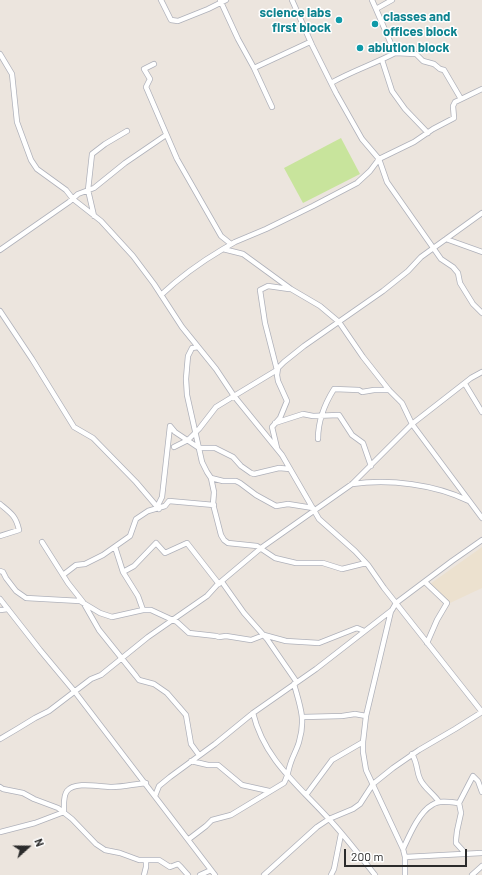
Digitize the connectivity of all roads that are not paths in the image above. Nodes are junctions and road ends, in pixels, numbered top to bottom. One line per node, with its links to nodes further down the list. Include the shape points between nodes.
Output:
1 (162, 0): 5 (street, via 171,20 178,22)
2 (292, 0): 7 (street)
3 (372, 0): 6 (street)
4 (392, 0): 6 (street)
5 (223, 1): 12 (street, via 238,39)
6 (376, 10): 8 (street)
7 (310, 42): 12 (street); 13 (street)
8 (395, 53): 10 (street); 15 (street, via 416,54 423,61 444,70)
9 (0, 54): 22 (street, via 12,74 17,122 31,160 36,169 66,190)
10 (382, 60): 13 (street, via 350,72); 18 (street, via 392,91)
11 (154, 64): 19 (street, via 144,68 150,78 146,87)
12 (254, 68): 16 (street)
13 (331, 83): 20 (street, via 362,139)
14 (482, 89): 15 (street)
15 (461, 99): 18 (street, via 453,106 454,118)
16 (272, 107)
17 (127, 131): 21 (street, via 92,154)
18 (428, 133): 20 (street)
19 (166, 135): 21 (street); 26 (street, via 177,160 221,236)
20 (379, 159): 26 (street, via 357,183); 27 (street, via 386,182)
21 (88, 190): 22 (street); 24 (street)
22 (73, 199): 24 (street); 29 (street)
23 (482, 213): 25 (street)
24 (94, 216): 32 (street, via 133,256)
25 (446, 239): 27 (street); 30 (street)
26 (231, 244): 28 (street)
27 (434, 248): 34 (street, via 441,259 458,273 460,283); 35 (street, via 397,281)
28 (223, 249): 31 (street, via 243,254); 32 (street)
29 (0, 250)
30 (482, 252)
31 (291, 289): 35 (street, via 320,306); 37 (street, via 268,286 260,290 265,324)
32 (161, 295): 36 (street)
33 (0, 311): 59 (street, via 74,427 93,438)
34 (482, 313)
35 (340, 322): 37 (street, via 296,352); 40 (street)
36 (198, 347): 41 (street); 46 (street, via 192,348 188,356 186,379)
37 (277, 370): 41 (street); 44 (street, via 278,381 287,401 280,418)
38 (482, 372): 39 (street)
39 (465, 384): 42 (street); 45 (street)
40 (389, 390): 43 (street, via 362,392 334,389); 45 (street, via 402,404)
41 (234, 396): 46 (street, via 216,407); 51 (street)
42 (482, 412)
43 (322, 415): 44 (street, via 303,414); 47 (street); 52 (street, via 341,416 352,435 363,442)
44 (274, 424): 51 (street, via 272,429)
45 (412, 424): 52 (street); 56 (street)
46 (196, 432): 48 (street); 50 (street)
47 (318, 439)
48 (188, 440): 49 (street); 50 (street); 59 (street, via 170,426 162,497)
49 (174, 447)
50 (199, 448): 53 (street, via 215,448 233,457 251,474 279,468); 54 (street, via 206,472)
51 (277, 448): 53 (street)
52 (371, 466): 55 (street)
53 (290, 469): 60 (street)
54 (211, 478): 58 (street); 60 (street, via 236,481 276,506 288,504)
55 (352, 484): 56 (street, via 381,482 410,485 443,490); 60 (street)
56 (470, 501): 61 (street)
57 (0, 504): 62 (street, via 12,513 20,530)
58 (214, 505): 59 (street, via 169,501 165,506); 66 (street, via 221,535 226,542)
59 (158, 508): 65 (street, via 136,519 130,536)
60 (314, 509): 66 (street); 67 (street, via 319,519)
61 (482, 518)
62 (0, 536)
63 (482, 540): 71 (street)
64 (42, 542): 70 (street)
65 (115, 547): 69 (street); 70 (street, via 84,564 76,565)
66 (261, 548): 67 (street, via 274,558 296,563 323,563 342,569); 72 (street)
67 (366, 563): 75 (street)
68 (0, 571): 74 (street, via 16,591 26,598)
69 (123, 572): 72 (street, via 134,566 156,543 165,553 187,543); 78 (street, via 138,596)
70 (62, 575): 74 (street)
71 (425, 582): 75 (street); 83 (street, via 447,603)
72 (221, 583): 80 (street); 82 (street)
73 (0, 599): 76 (street)
74 (83, 602): 78 (street, via 109,617); 84 (street, via 99,630)
75 (396, 603): 79 (street); 83 (street)
76 (8, 609): 77 (street); 86 (street)
77 (0, 610)
78 (143, 610): 80 (street, via 156,611)
79 (392, 610): 81 (street); 89 (street)
80 (172, 620): 82 (street, via 187,632 194,634 250,640); 84 (street)
81 (364, 631): 82 (street, via 357,628 319,642 286,641); 85 (street)
82 (264, 635): 85 (street)
83 (427, 642): 87 (street)
84 (121, 658): 86 (street); 94 (street, via 138,678 160,688 186,715 191,744)
85 (295, 683): 88 (street); 90 (street)
86 (75, 692): 91 (street, via 49,711); 97 (street)
87 (482, 712): 93 (street)
88 (253, 713): 94 (street); 96 (street, via 268,750)
89 (366, 716): 90 (street, via 355,714); 92 (street)
90 (302, 717): 96 (street, via 299,743)
91 (0, 739)
92 (363, 742): 98 (street, via 366,770); 102 (street, via 332,760)
93 (412, 754): 98 (street); 104 (street, via 420,779)
94 (199, 755): 95 (street)
95 (191, 761): 100 (street, via 218,765 242,786); 103 (street, via 161,784)
96 (288, 776): 100 (street, via 284,783); 102 (street)
97 (146, 783): 103 (street); 106 (street, via 111,787 73,786 65,794)
98 (373, 784): 107 (street, via 353,810); 111 (street)
99 (0, 787): 106 (street, via 23,793)
100 (269, 791): 110 (street, via 231,815 212,820)
101 (482, 792): 105 (street, via 473,776)
102 (306, 795): 107 (street)
103 (154, 796): 110 (street)
104 (439, 802): 105 (street); 111 (street, via 424,811)
105 (459, 803): 112 (street, via 462,813 456,843)
106 (64, 812): 108 (street); 115 (street, via 105,850)
107 (329, 819): 109 (street); 122 (street, via 304,837)
108 (0, 832)
109 (341, 834): 123 (street); 124 (street)
110 (189, 839): 117 (street)
111 (403, 849): 114 (street)
112 (464, 853): 113 (street); 114 (street)
113 (482, 853)
114 (405, 857): 125 (street)
115 (146, 860): 118 (street); 119 (street, via 159,860 170,867 178,864)
116 (482, 866): 126 (street)
117 (212, 870): 120 (street); 121 (street)
118 (144, 875)
119 (188, 875)
120 (200, 875)
121 (215, 875)
122 (264, 875)
123 (331, 875)
124 (375, 875)
125 (405, 875)
126 (472, 875)

